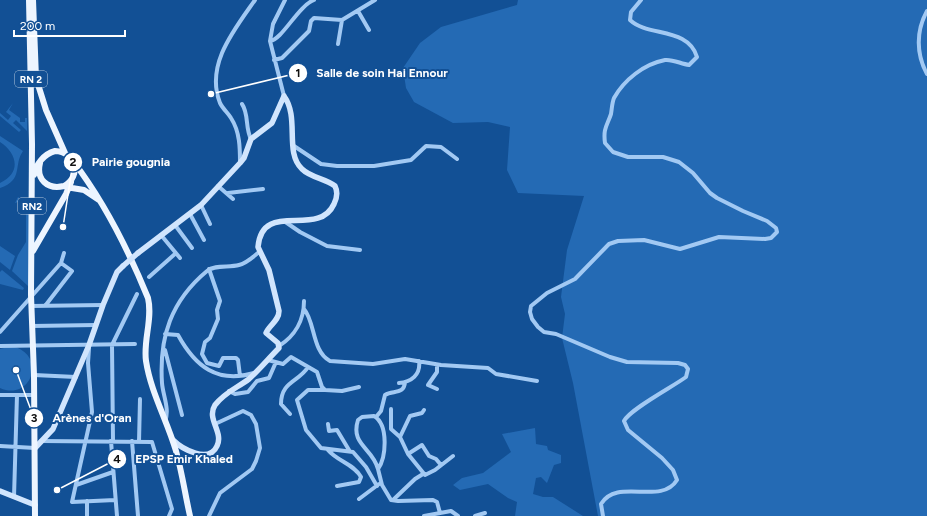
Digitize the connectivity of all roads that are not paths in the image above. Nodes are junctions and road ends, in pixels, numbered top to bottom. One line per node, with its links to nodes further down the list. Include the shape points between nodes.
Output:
1 (29, 0): 21 (main road, RN 2)
2 (33, 0): 20 (main road, RN 2, via 36,78 44,105)
3 (255, 0): 25 (street, via 216,66 215,84 219,99 239,136)
4 (285, 0): 12 (street, via 274,24)
5 (314, 0): 12 (street, via 292,19 277,39)
6 (375, 0): 8 (street)
7 (640, 0): 142 (street, via 631,12 630,20 643,28 671,34 690,46 697,57 689,65 666,60 630,77 614,100 604,129 605,143 614,152 628,157 663,157 679,162 700,180 710,193 767,221 777,232 771,238 756,240 719,237 680,249 644,240 618,241 609,244 575,279 547,293 531,306 532,319 544,332 556,334 627,362 678,363 688,369 686,377 631,414 624,422 628,430 671,467 677,480 672,486 658,491 631,490 608,496 602,504)
8 (358, 11): 10 (street); 11 (street)
9 (927, 11): 15 (street, via 920,25 918,37)
10 (342, 20): 13 (street); 14 (street, via 314,18 309,31 282,58)
11 (369, 30)
12 (270, 41): 14 (street)
13 (338, 44)
14 (274, 60): 16 (street)
15 (927, 74)
16 (284, 96): 18 (street, via 272,123); 19 (street, via 291,108)
17 (242, 104): 18 (street)
18 (251, 139): 25 (street)
19 (294, 146): 22 (street, via 325,165 374,166 411,160 426,146 441,147); 39 (street, via 296,162 301,169 335,186 337,194 331,209 322,217)
20 (65, 153): 23 (main road); 24 (main road, via 50,152)
21 (32, 159): 26 (main road, RN2); 28 (main road, RN2)
22 (457, 159)
23 (73, 161): 29 (main road, via 75,171); 36 (main road)
24 (40, 163): 26 (main road, RN2); 27 (main road)
25 (240, 163): 30 (street)
26 (35, 170): 27 (main road, RN2); 28 (main road, RN2)
27 (42, 180): 29 (main road, via 52,187)
28 (32, 184): 46 (main road, RN2)
29 (68, 185): 31 (main road); 34 (main road, RN2)
30 (218, 186): 33 (street); 37 (street)
31 (79, 188): 34 (main road); 36 (main road, via 94,195)
32 (263, 189): 33 (street)
33 (228, 193): 35 (street)
34 (66, 194): 46 (main road, RN2)
35 (233, 199)
36 (103, 204): 97 (main road, via 117,228 148,298 150,310 145,343 146,361 154,395)
37 (201, 205): 38 (street); 40 (street)
38 (190, 214): 41 (street); 43 (street)
39 (283, 221): 45 (street, via 327,246); 47 (street, via 274,221 262,232 258,243)
40 (210, 224)
41 (175, 225): 42 (street); 44 (street)
42 (161, 236): 48 (street); 57 (street, bridge, via 117,272)
43 (204, 240)
44 (192, 248)
45 (360, 250)
46 (32, 252): 55 (main road, RN2)
47 (259, 252): 52 (street, via 240,265); 71 (street, via 269,270 279,312 266,333 278,342)
48 (176, 253): 50 (street); 53 (street)
49 (64, 254): 51 (street)
50 (180, 258)
51 (61, 263): 55 (street); 59 (street, via 72,271)
52 (209, 269): 64 (street, via 179,303 168,322); 79 (street, via 220,301 218,319 210,338 205,342 202,354 207,363 219,366 223,358 236,358)
53 (149, 277)
54 (137, 294): 67 (street)
55 (31, 295): 58 (main road, RN2); 63 (street)
56 (304, 302): 60 (street)
57 (103, 305): 59 (street); 61 (street)
58 (31, 306): 59 (street); 62 (main road, RN2)
59 (45, 306)
60 (304, 309): 71 (street, via 297,328 288,341); 73 (street, via 315,340 329,360 366,364 399,359)
61 (96, 325): 62 (street); 66 (street)
62 (32, 326): 69 (main road, RN2)
63 (0, 332)
64 (165, 334): 70 (street); 79 (street, via 178,335 191,357 206,370 226,376)
65 (135, 344): 67 (street)
66 (89, 345): 67 (street); 69 (street); 80 (street); 105 (street, via 92,412)
67 (112, 345): 106 (street)
68 (0, 346): 69 (street)
69 (33, 346): 78 (main road, RN2)
70 (164, 346): 95 (street); 97 (street, via 162,383 168,413)
71 (279, 346): 72 (street)
72 (268, 360): 74 (street); 77 (street)
73 (419, 361): 75 (street); 82 (street, via 419,369 413,378)
74 (276, 362): 76 (street, via 285,364 292,358); 87 (street, via 269,378 257,381 251,390 238,394)
75 (437, 365): 81 (street, via 488,368 496,374); 86 (street, via 437,372 428,385)
76 (308, 367): 85 (street, via 318,372); 94 (street, via 284,389 282,404)
77 (255, 373): 79 (street); 87 (street)
78 (34, 375): 80 (street); 90 (main road, RN2)
79 (240, 376)
80 (76, 377): 104 (street, via 53,429)
81 (537, 381)
82 (405, 382): 83 (street); 96 (street, via 401,391 385,396 381,411)
83 (399, 383)
84 (358, 387): 85 (street, via 342,391)
85 (325, 390): 112 (street, via 308,390 297,402 307,432 318,446)
86 (437, 390)
87 (228, 391): 98 (street, via 214,407 212,413)
88 (0, 395): 89 (street)
89 (17, 395): 90 (street); 110 (street)
90 (34, 395): 111 (main road, RN2)
91 (140, 399): 108 (street)
92 (391, 409): 100 (street)
93 (424, 410): 102 (street, via 410,416)
94 (290, 414)
95 (182, 415)
96 (376, 417): 101 (street); 117 (street, via 362,417 358,420 357,436 376,460)
97 (165, 422): 103 (main road)
98 (215, 424): 103 (street, via 218,446 206,455 181,447); 138 (street, via 243,411 251,415 256,424 260,448 252,469 220,493)
99 (328, 424): 113 (street, via 329,431 338,430)
100 (391, 429): 101 (street); 102 (street)
101 (383, 430): 117 (street, via 384,456)
102 (400, 437): 114 (street)
103 (172, 440): 137 (main road)
104 (41, 441): 105 (street); 111 (street)
105 (85, 441): 106 (street); 120 (street)
106 (112, 441): 107 (street); 118 (street)
107 (132, 441): 108 (street); 135 (street)
108 (139, 442): 136 (street, via 152,442 172,509)
109 (0, 446): 110 (street)
110 (16, 447): 111 (street); 124 (street)
111 (35, 448): 129 (main road, RN2)
112 (328, 450): 113 (street); 122 (street, via 355,469 361,478 358,482)
113 (349, 450): 121 (street, via 359,456)
114 (408, 454): 116 (street, via 422,445 429,456); 119 (street)
115 (453, 456): 116 (street)
116 (441, 465): 119 (street, via 426,475)
117 (378, 470): 121 (street)
118 (112, 472): 120 (street); 126 (street)
119 (423, 474): 127 (street)
120 (76, 484): 128 (street, via 72,502)
121 (379, 484): 125 (street); 127 (street)
122 (337, 486)
123 (0, 491): 124 (street)
124 (14, 497): 129 (street)
125 (359, 499)
126 (115, 500): 128 (street); 134 (street)
127 (392, 500): 130 (street, via 433,500 437,502)
128 (87, 501): 133 (street)
129 (35, 506): 132 (main road, RN2)
130 (440, 513): 139 (street); 140 (street, via 454,511)
131 (485, 513): 141 (street)
132 (35, 516)
133 (87, 516)
134 (117, 516)
135 (138, 516)
136 (169, 516)
137 (190, 516)
138 (209, 516)
139 (424, 516)
140 (458, 516)
141 (475, 516)
142 (602, 516)

